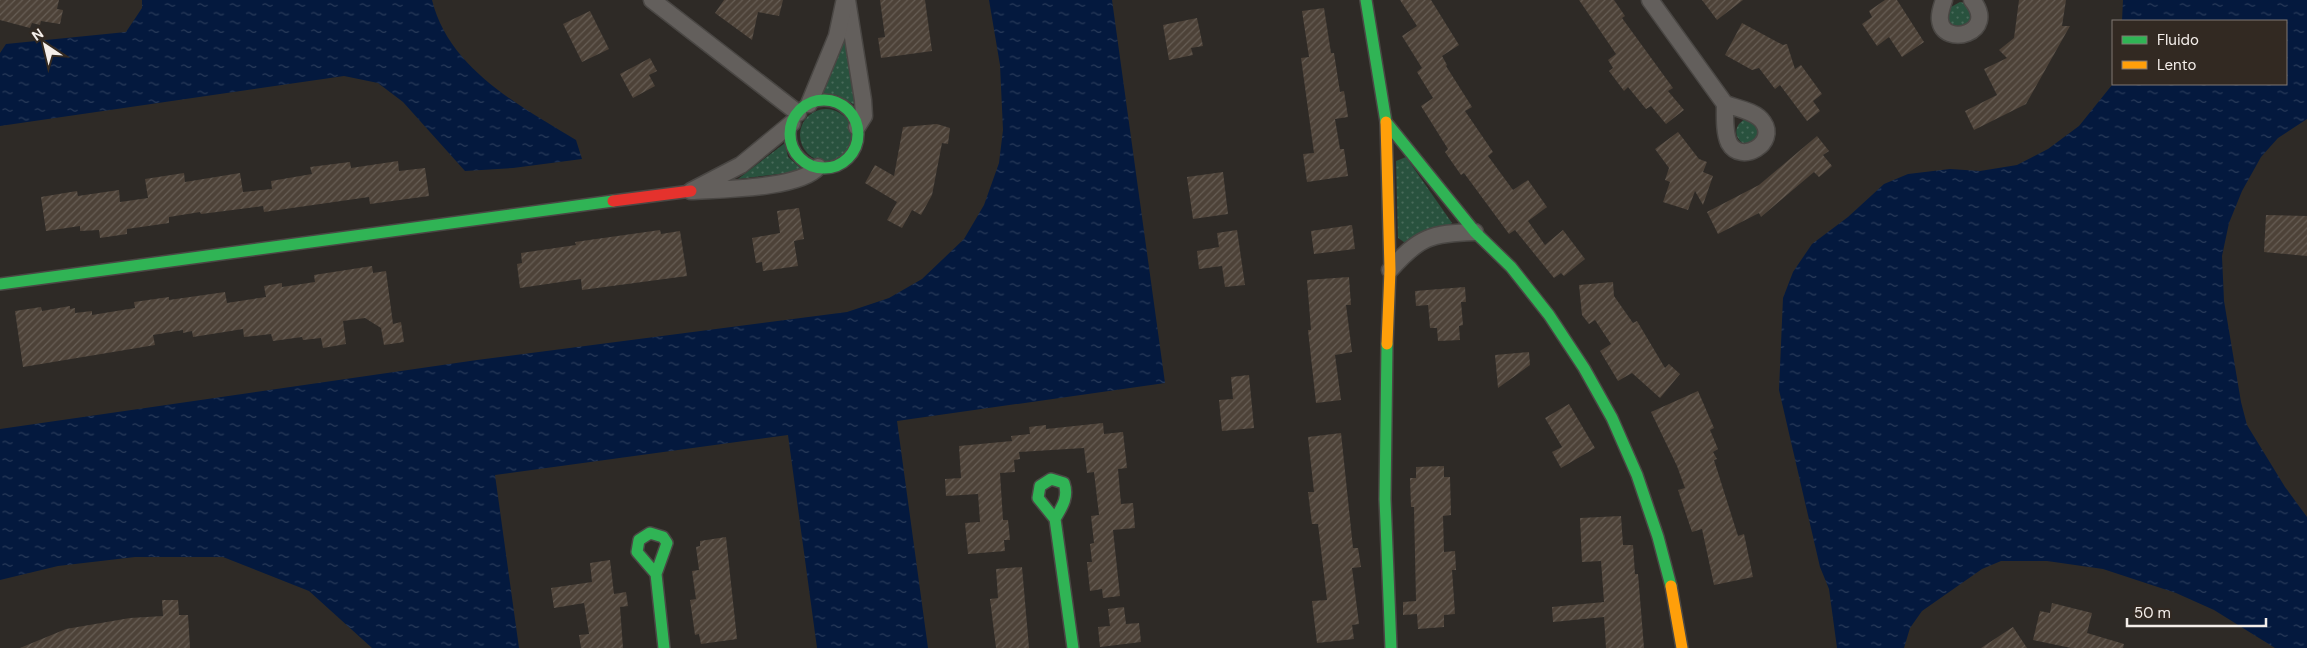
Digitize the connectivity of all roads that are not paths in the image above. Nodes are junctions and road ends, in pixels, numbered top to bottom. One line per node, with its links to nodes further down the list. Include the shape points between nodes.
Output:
1 (652, 0): 8 (street)
2 (846, 0): 8 (street, via 834,45); 10 (street, via 863,100 864,116)
3 (1366, 0): 9 (street)
4 (1650, 0): 7 (street)
5 (1944, 0): 6 (street, via 1941,25 1958,35 1970,32 1978,22 1979,11)
6 (1972, 0)
7 (1725, 104)
8 (799, 113): 10 (street, via 820,100 831,101 850,112); 11 (street, via 790,141 801,160); 12 (street, via 741,165)
9 (1386, 122): 13 (street); 14 (street)
10 (857, 127): 11 (street, via 856,145 851,155 832,167)
11 (818, 167): 12 (street, via 801,178 773,185)
12 (691, 191): 15 (street)
13 (1475, 232): 14 (street, via 1446,232 1428,237 1409,248); 21 (street, via 1511,267 1550,315 1612,418 1637,475 1658,537 1673,592)
14 (1390, 270): 20 (street, via 1385,378 1385,499)
15 (0, 284)
16 (1055, 519): 19 (street)
17 (656, 574): 18 (street)
18 (664, 648)
19 (1073, 648)
20 (1391, 648)
21 (1682, 648)

